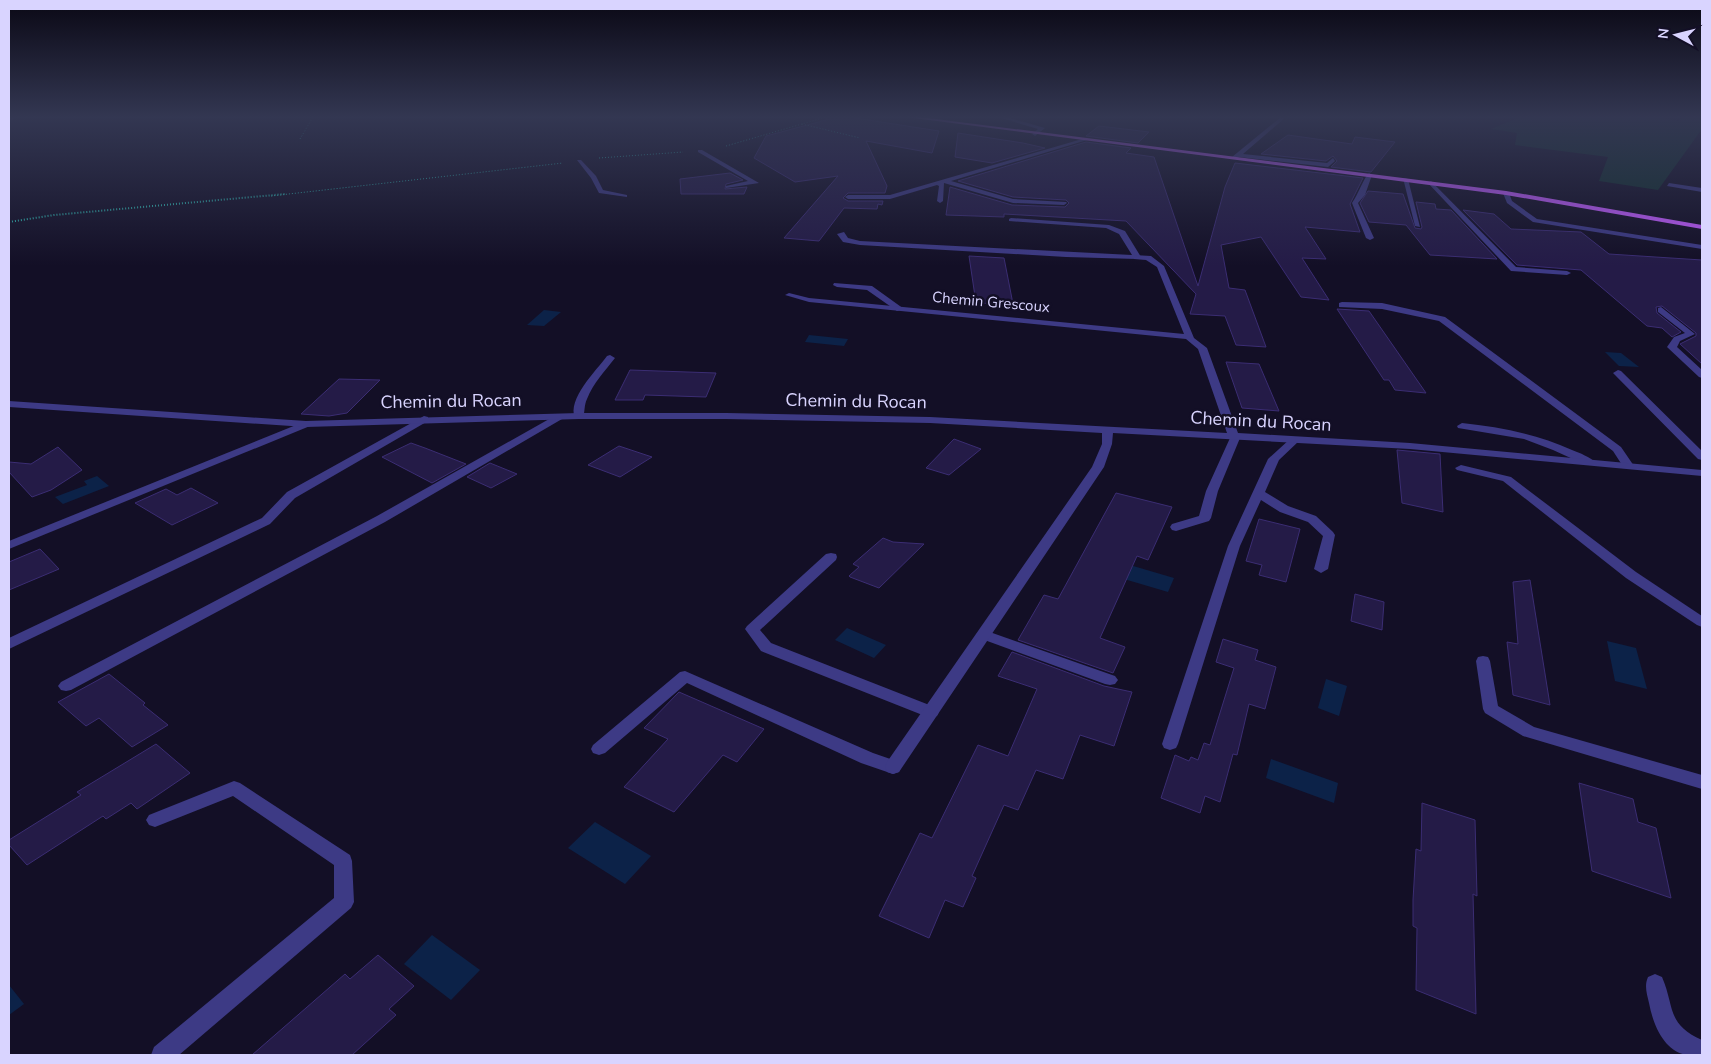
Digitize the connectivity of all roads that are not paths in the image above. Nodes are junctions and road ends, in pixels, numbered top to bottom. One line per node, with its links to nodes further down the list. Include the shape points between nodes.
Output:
1 (584, 167): 14 (street, via 601,192)
2 (727, 167): 11 (street, via 756,183)
3 (993, 167): 7 (street)
4 (1311, 167): 5 (main road)
5 (1369, 175): 6 (main road); 22 (street, via 1362,196 1355,203)
6 (1405, 179): 9 (main road); 19 (street)
7 (944, 181): 8 (street); 17 (street, via 1013,201)
8 (936, 183): 15 (street, via 890,197); 16 (street, via 942,185)
9 (1431, 183): 13 (main road); 25 (street, via 1514,269)
10 (1669, 185): 12 (street)
11 (728, 187)
12 (1702, 190)
13 (1506, 193): 20 (main road); 23 (street, via 1509,202 1535,221)
14 (624, 196)
15 (848, 197)
16 (940, 201)
17 (1064, 203)
18 (1011, 220): 24 (street, via 1107,226 1122,233)
19 (1418, 226)
20 (1702, 227)
21 (840, 234): 24 (street, via 846,240 860,243)
22 (1370, 238)
23 (1702, 247)
24 (1137, 256): 31 (street, via 1156,261 1160,266)
25 (1567, 273)
26 (837, 285): 29 (street, via 869,288)
27 (790, 295): 29 (street, Chemin Grescoux, via 809,300)
28 (1342, 304): 46 (street, via 1382,306 1442,320 1617,449)
29 (900, 308): 31 (street, Chemin Grescoux)
30 (1661, 310): 34 (street, via 1691,334 1677,339 1672,347)
31 (1190, 338): 42 (street, via 1202,348)
32 (610, 358): 36 (street, via 584,395 578,407)
33 (1618, 373): 44 (street)
34 (1702, 375)
35 (9, 404): 39 (street, Chemin du Rocan)
36 (579, 416): 37 (street, Chemin du Rocan); 41 (street, Chemin du Rocan, via 930,420)
37 (558, 417): 38 (street, Chemin du Rocan); 59 (street, via 381,519)
38 (424, 419): 39 (street, Chemin du Rocan); 56 (street, via 292,495 266,522)
39 (306, 424): 51 (street)
40 (1462, 426): 45 (street, via 1530,436)
41 (1108, 430): 42 (street, Chemin du Rocan); 55 (street, via 1107,444 1098,467)
42 (1235, 438): 43 (street, Chemin du Rocan); 50 (street, via 1212,491 1205,518)
43 (1294, 441): 45 (street, Chemin du Rocan, via 1410,446); 49 (street, via 1274,459)
44 (1702, 457)
45 (1590, 463): 46 (street, Chemin du Rocan)
46 (1628, 466): 48 (street, Chemin du Rocan)
47 (1461, 468): 54 (street, via 1507,479 1631,575)
48 (1702, 473)
49 (1258, 493): 53 (street, via 1284,510 1312,519 1329,535); 61 (street, via 1234,546)
50 (1176, 527)
51 (9, 545)
52 (831, 557): 60 (street, via 752,629 766,647)
53 (1320, 569)
54 (1702, 622)
55 (984, 635): 58 (street); 60 (street)
56 (9, 644)
57 (1482, 661): 63 (street, via 1491,709 1529,732)
58 (1110, 680)
59 (66, 686)
60 (931, 712): 62 (street, via 894,767 867,758 685,676)
61 (1170, 744)
62 (599, 749)
63 (1702, 782)
64 (155, 820): 67 (street, via 234,788 343,861 344,902)
65 (1655, 984): 66 (street, via 1665,1026 1686,1044)
66 (1702, 1051)
67 (162, 1055)

